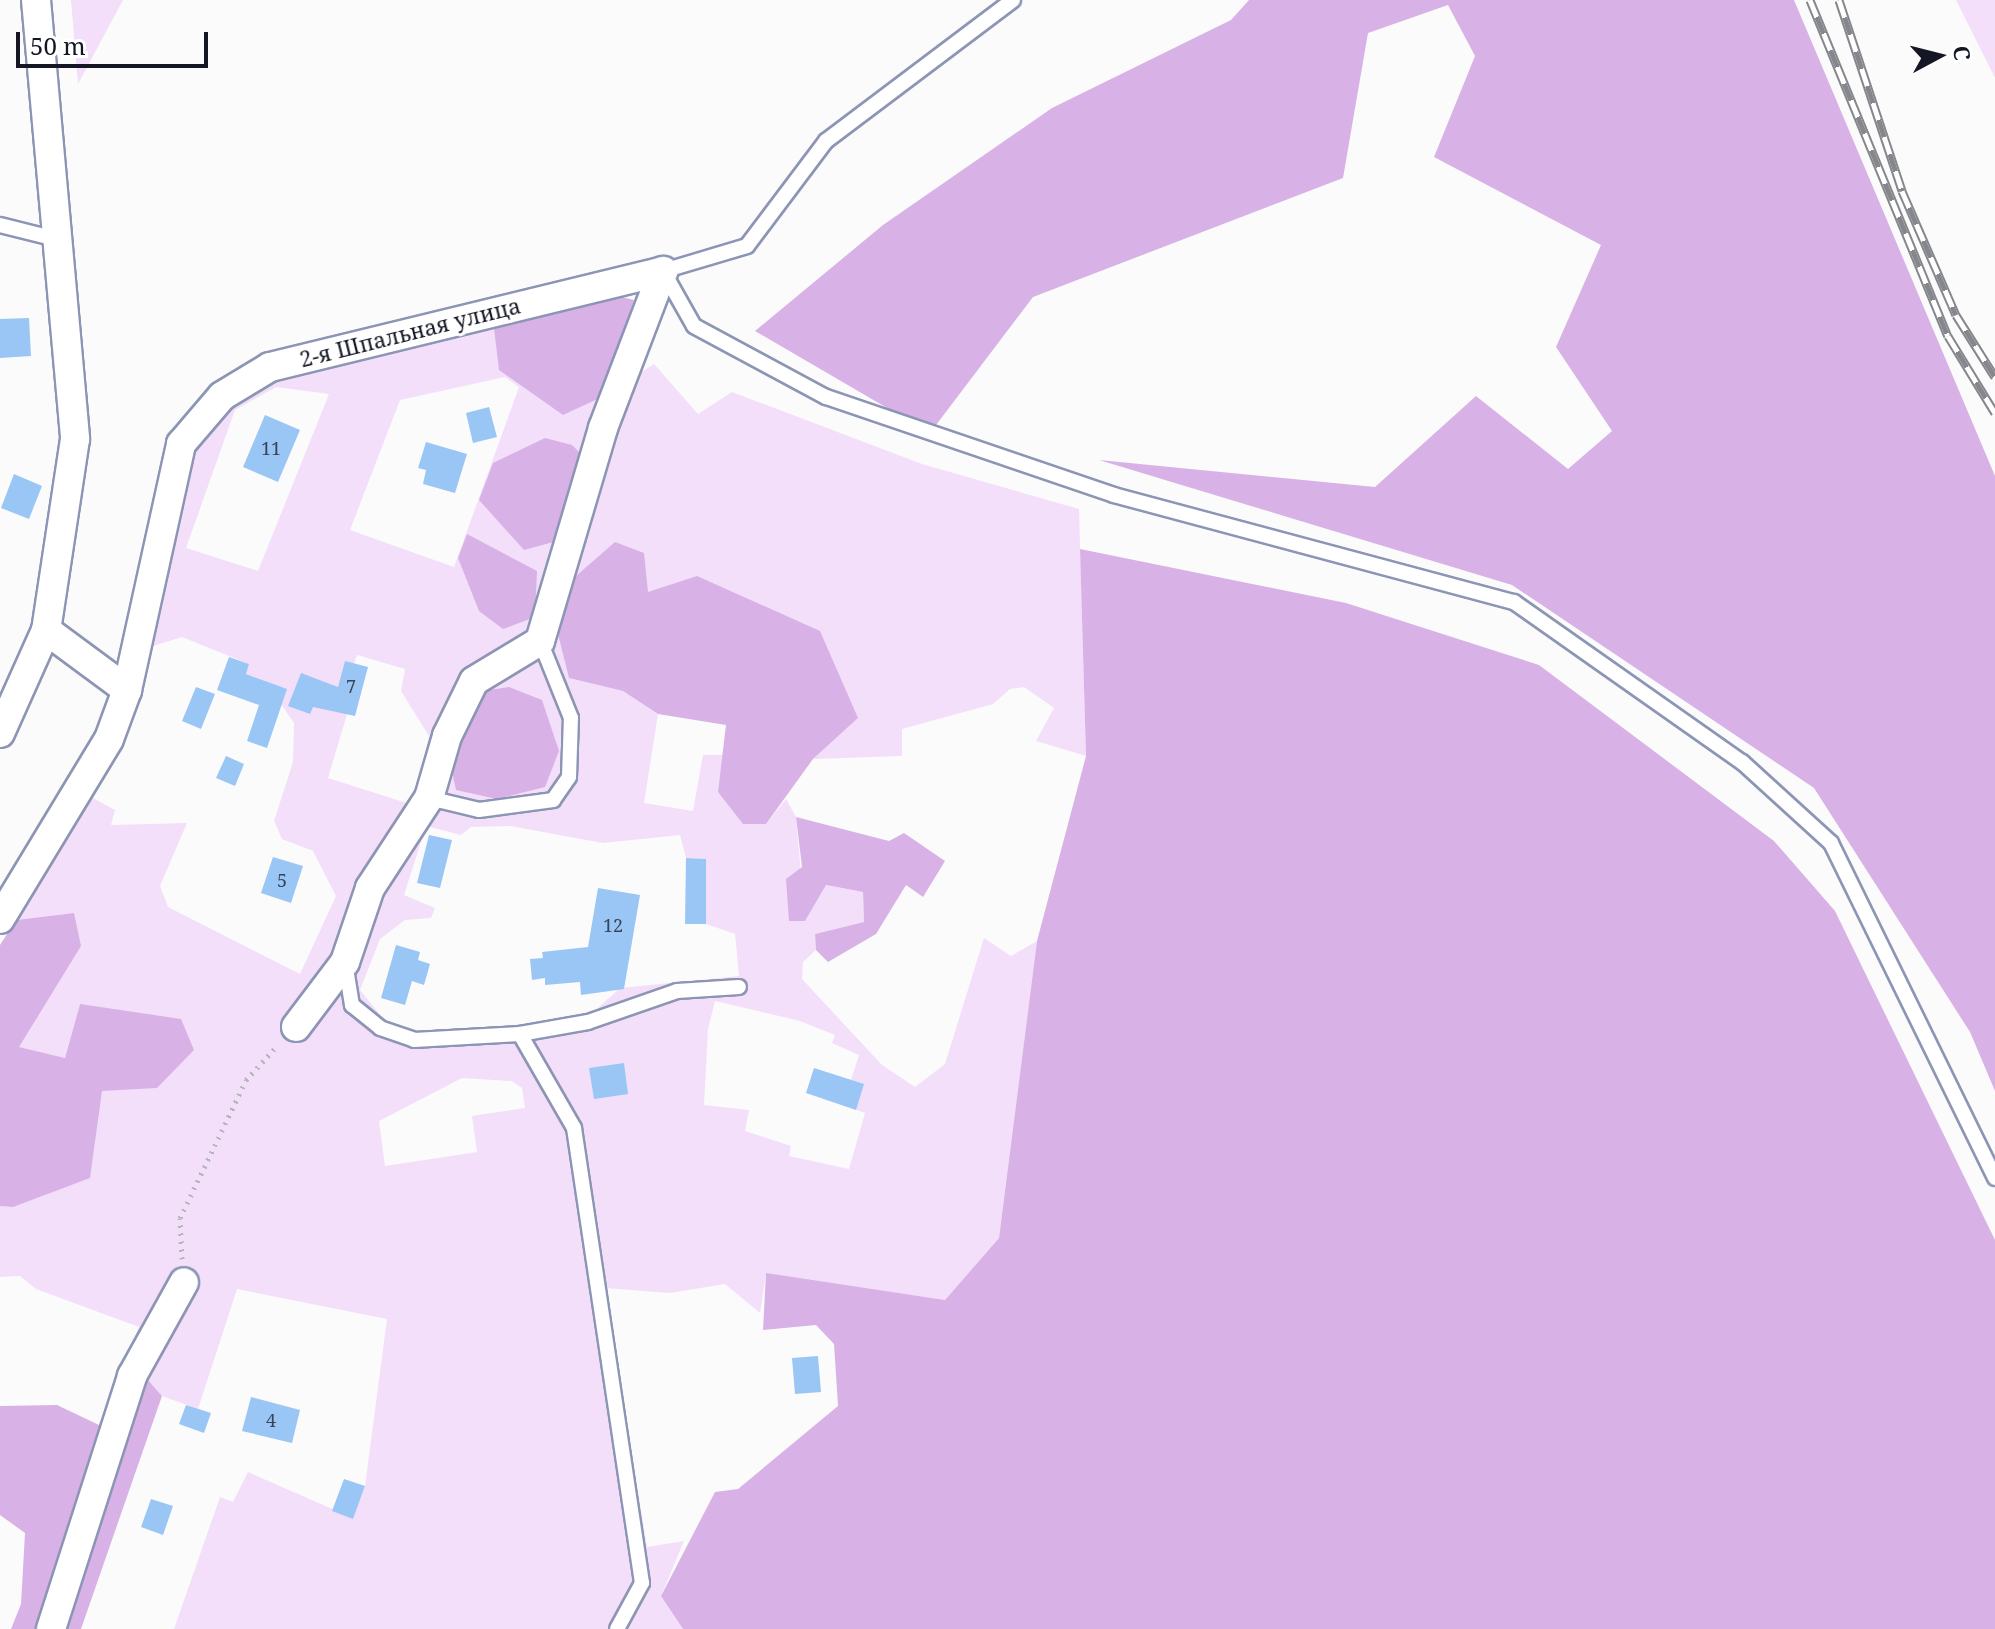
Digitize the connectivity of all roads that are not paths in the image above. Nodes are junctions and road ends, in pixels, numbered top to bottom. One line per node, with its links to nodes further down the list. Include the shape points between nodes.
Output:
1 (36, 0): 4 (street)
2 (1013, 0): 5 (lane, via 826,141 747,246)
3 (0, 225): 4 (lane)
4 (60, 240): 6 (street, via 75,439)
5 (663, 271): 7 (street, via 603,428); 8 (street, 2-я Шпальная улица, via 270,367 222,396 181,444); 16 (lane, via 694,326 826,397 1114,495 1514,602 1742,762 1831,843)
6 (46, 630): 8 (street); 9 (street)
7 (540, 641): 10 (street, via 474,681 447,736); 10 (lane, via 571,718 569,777 553,800 479,810)
8 (127, 690): 11 (street, 2-я Шпальная улица, via 109,739)
9 (0, 733)
10 (429, 798): 12 (street, via 370,888)
11 (0, 919)
12 (345, 962): 14 (street); 15 (lane, via 352,1005 380,1028 414,1040)
13 (739, 987): 15 (lane, via 677,991 588,1022)
14 (296, 1027)
15 (520, 1034): 19 (lane, via 574,1128 642,1583)
16 (1995, 1178)
17 (184, 1282): 18 (street, via 132,1376)
18 (51, 1629)
19 (617, 1629)

